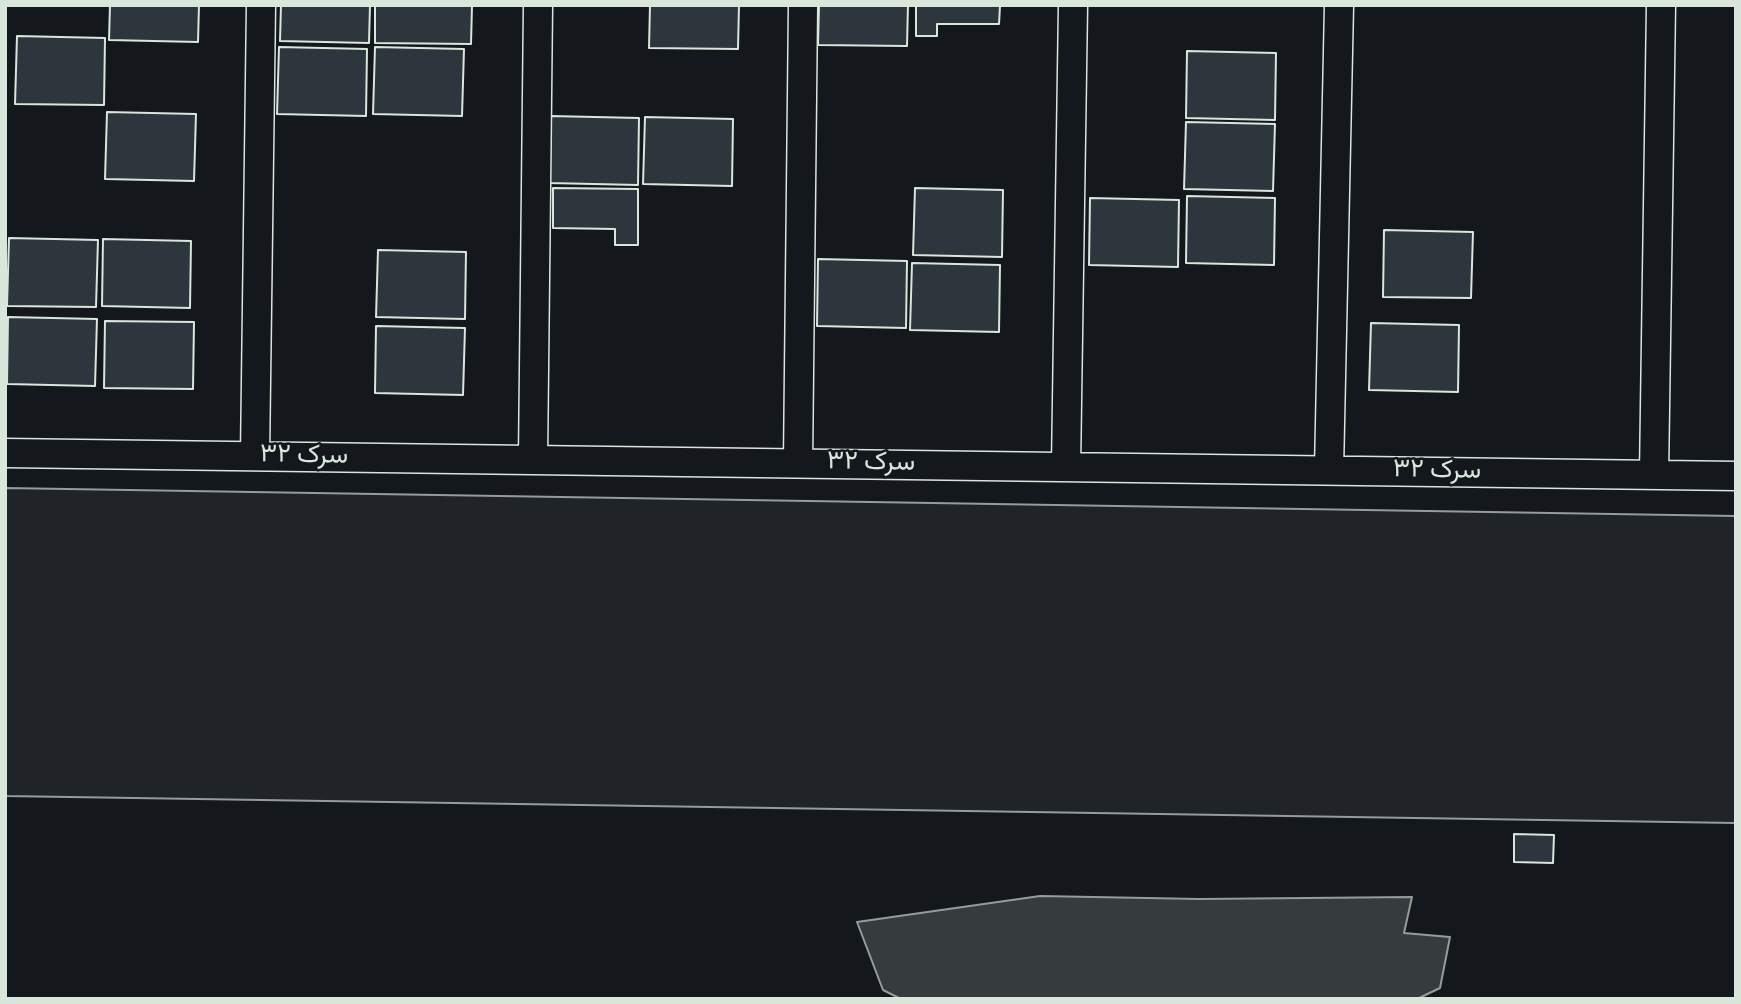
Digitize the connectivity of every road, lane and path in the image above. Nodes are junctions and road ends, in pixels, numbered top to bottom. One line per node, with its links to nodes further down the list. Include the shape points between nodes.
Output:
1 (261, 5): 8 (street)
2 (538, 5): 9 (street)
3 (803, 5): 10 (street)
4 (1073, 5): 11 (street)
5 (1339, 5): 12 (street)
6 (1661, 5): 13 (street)
7 (5, 453): 8 (street, سرک ۳۲)
8 (255, 456): 9 (street, سرک ۳۲)
9 (533, 460): 10 (street, سرک ۳۲)
10 (798, 463): 11 (street, سرک ۳۲)
11 (1066, 467): 12 (street, سرک ۳۲)
12 (1329, 470): 13 (street, سرک ۳۲)
13 (1654, 475): 14 (street, سرک ۳۲)
14 (1736, 476)

